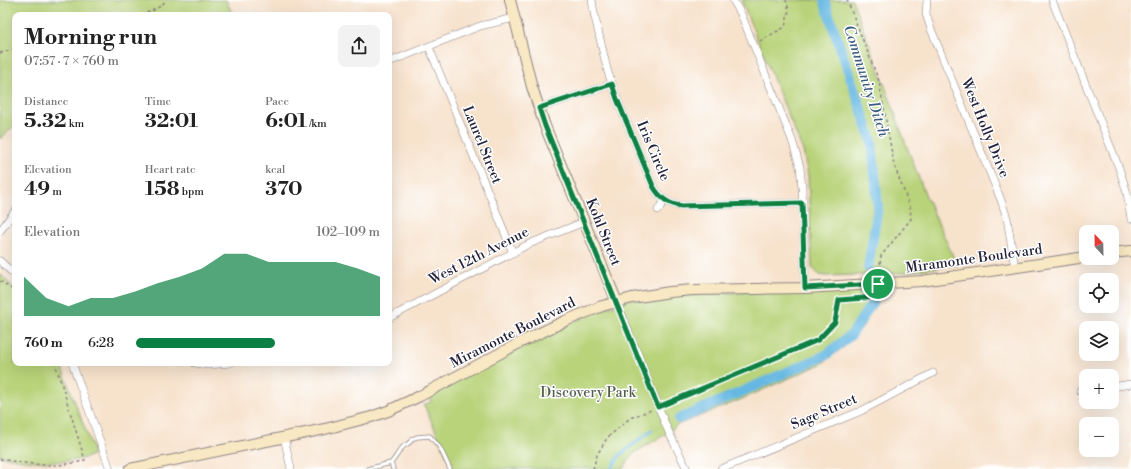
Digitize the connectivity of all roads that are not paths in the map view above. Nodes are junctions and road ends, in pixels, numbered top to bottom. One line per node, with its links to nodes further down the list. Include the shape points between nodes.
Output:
1 (510, 0): 6 (street, Kohl Street)
2 (592, 0): 9 (street, Iris Circle)
3 (734, 0): 12 (street, via 792,140 800,167)
4 (927, 0): 23 (street, West Holly Drive, via 926,14 931,29 1007,218)
5 (1052, 0): 15 (street, via 1119,168 1127,193)
6 (514, 18): 7 (street, via 480,26); 10 (street, Kohl Street)
7 (429, 47): 8 (street); 19 (street, Laurel Street)
8 (392, 61)
9 (612, 84): 10 (street); 11 (street, Iris Circle, via 653,186)
10 (539, 108): 16 (street, Kohl Street)
11 (665, 200): 12 (street, Iris Circle, via 681,206); 13 (street)
12 (802, 203): 25 (street)
13 (658, 210)
14 (12, 215): 17 (street)
15 (1131, 220)
16 (584, 222): 19 (street, West 12th Avenue); 26 (street, Kohl Street)
17 (0, 231)
18 (1131, 251): 20 (street)
19 (512, 253): 27 (street, West 12th Avenue)
20 (1119, 253)
21 (1079, 258): 23 (street, Miramonte Boulevard)
22 (0, 261): 24 (street)
23 (1015, 268): 25 (street, Miramonte Boulevard, via 922,281)
24 (12, 272)
25 (805, 288): 26 (street, Miramonte Boulevard, via 670,292)
26 (617, 302): 32 (street, Miramonte Boulevard, via 583,313 545,330 388,411 354,422); 40 (street, Kohl Street, via 658,407)
27 (392, 316)
28 (73, 366): 34 (street)
29 (933, 373): 41 (street, Sage Street, via 853,414)
30 (1131, 384): 31 (street)
31 (1119, 386)
32 (284, 437): 35 (street, Miramonte Boulevard); 36 (street)
33 (391, 463): 37 (lane); 38 (lane); 39 (lane, via 412,439 430,436 440,448)
34 (110, 469)
35 (130, 469)
36 (291, 469)
37 (367, 469)
38 (393, 469)
39 (450, 469)
40 (687, 469)
41 (722, 469)

